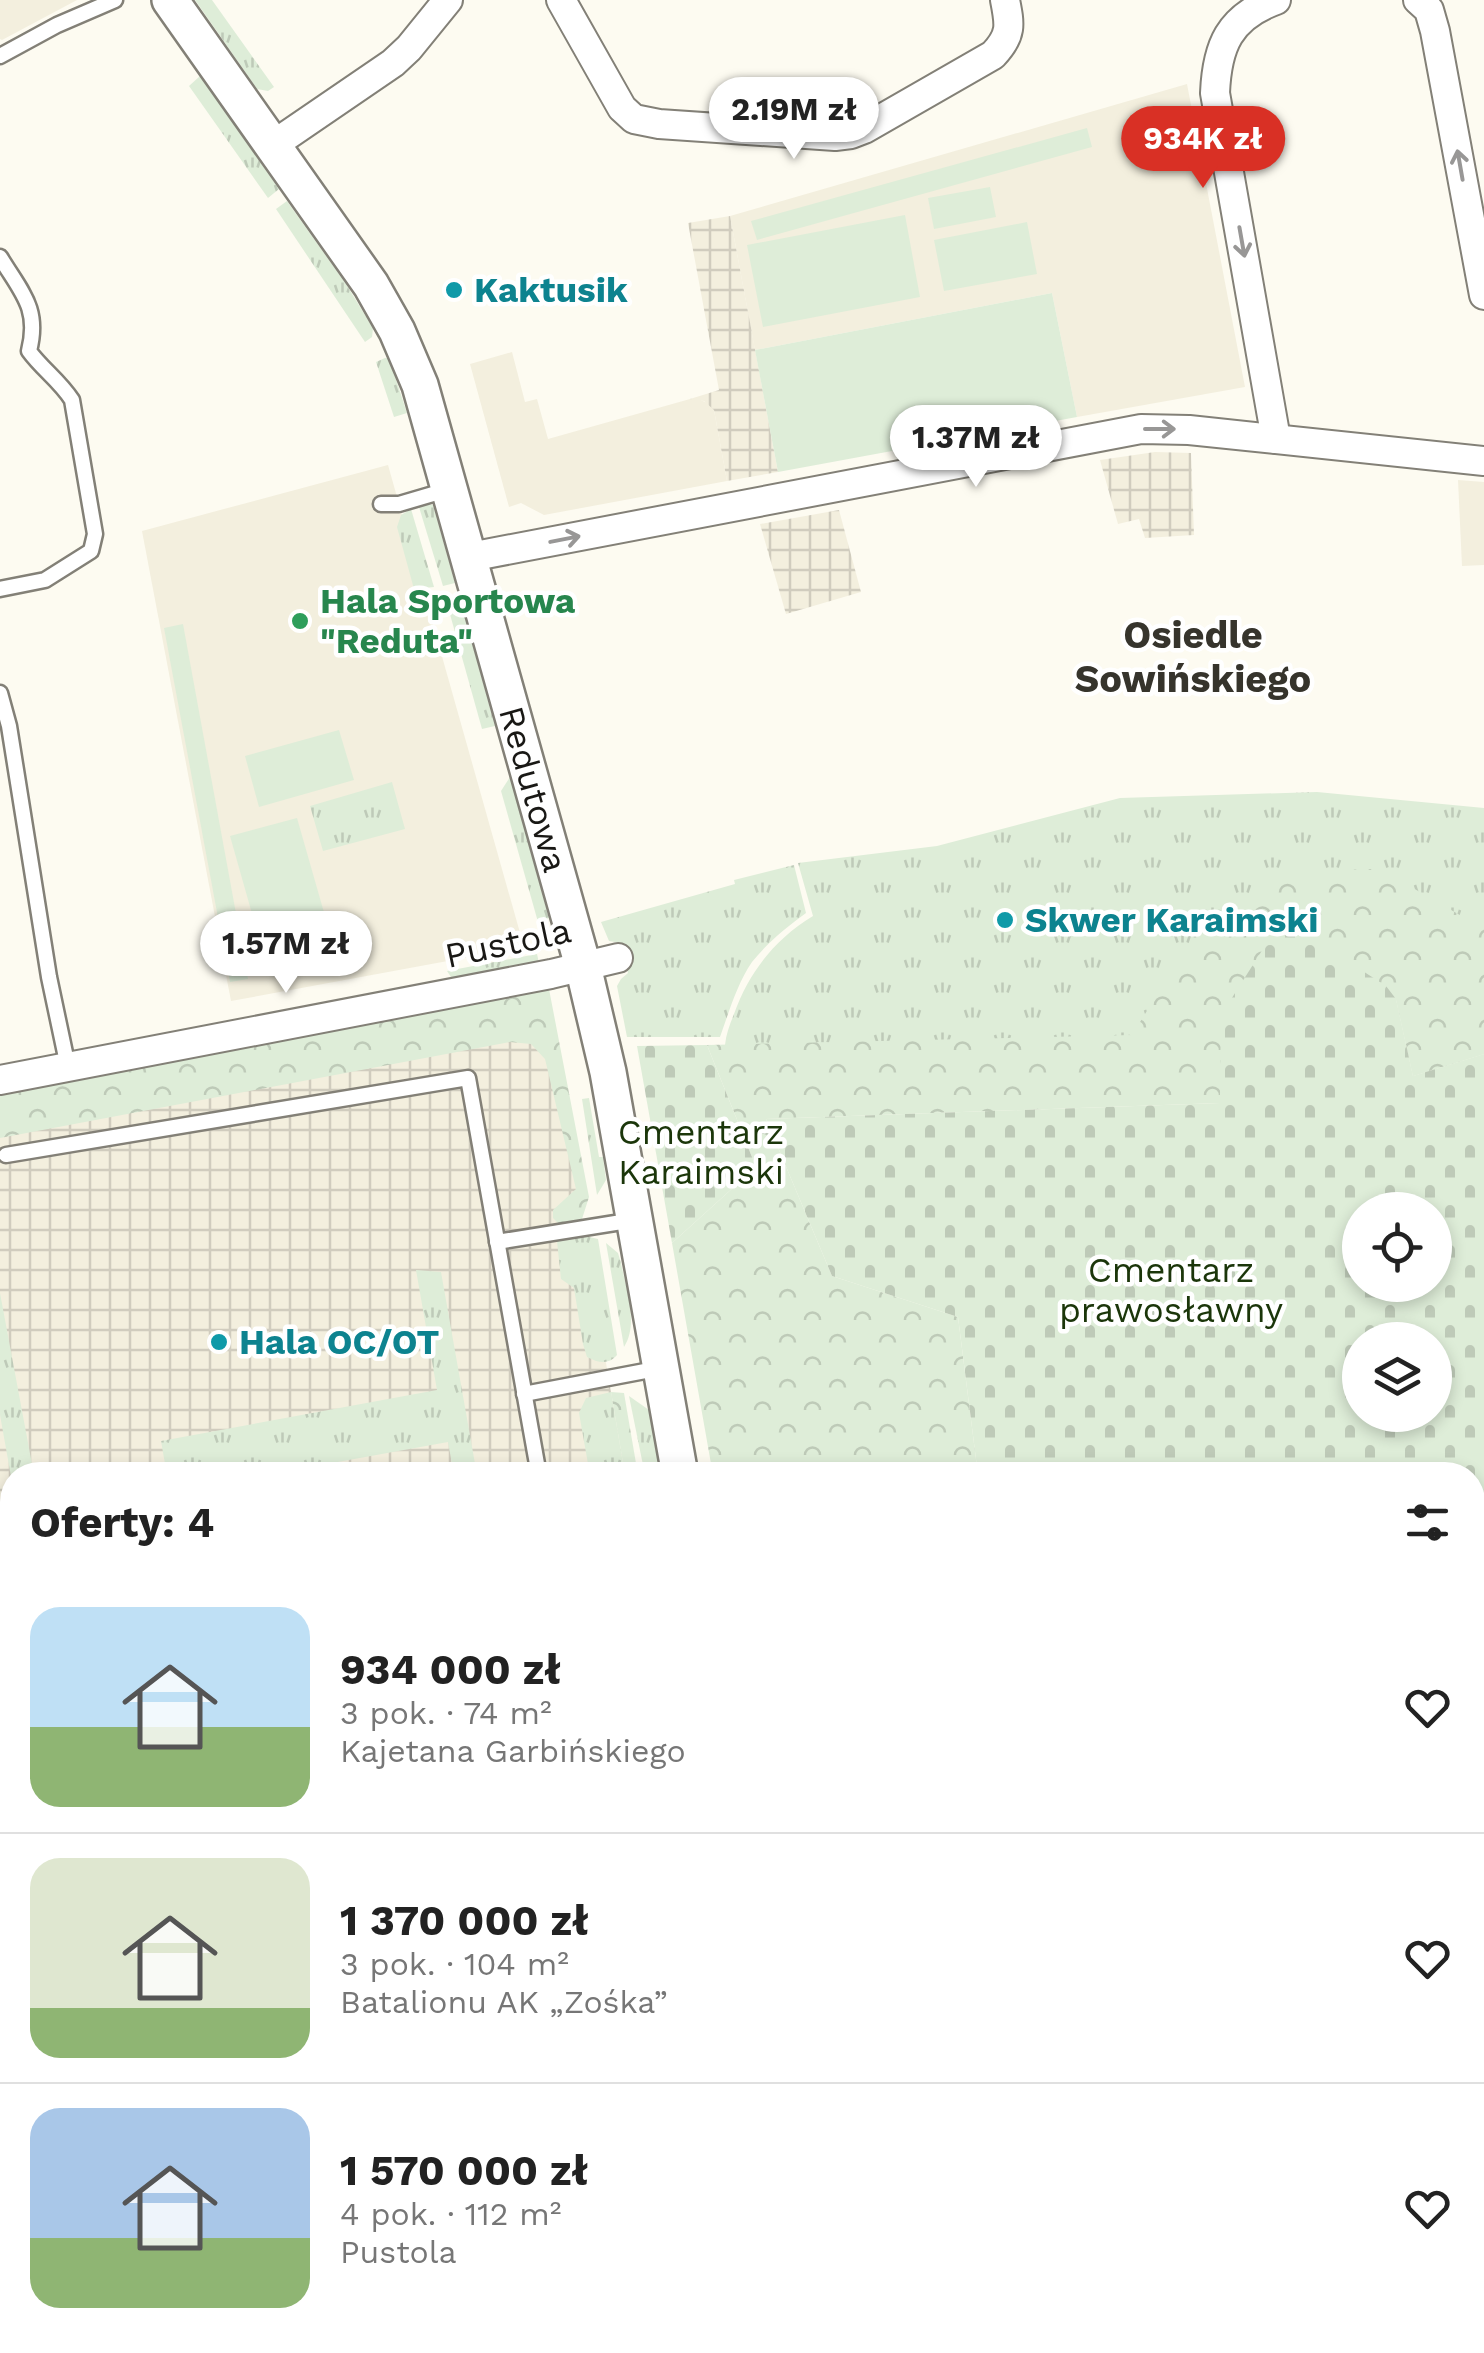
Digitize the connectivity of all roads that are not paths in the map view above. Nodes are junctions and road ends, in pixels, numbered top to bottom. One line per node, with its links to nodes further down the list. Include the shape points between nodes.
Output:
1 (116, 0): 8 (lane)
2 (170, 0): 9 (street, Redutowa)
3 (448, 0): 9 (street, via 393,63)
4 (561, 0): 5 (street, via 634,118 836,136 864,129 993,54 1010,24)
5 (1005, 0)
6 (1276, 0): 12 (street, one-way to 12, via 1243,18 1226,37 1215,92)
7 (1418, 0): 11 (street, one-way to 7, via 1435,31)
8 (0, 56)
9 (272, 145): 14 (street, Redutowa, via 397,331)
10 (0, 257): 17 (lane, via 32,310 30,350 72,400 95,534 91,551 45,580)
11 (1484, 295)
12 (1276, 440): 13 (street); 16 (street, one-way to 12, via 1141,429)
13 (1484, 461)
14 (450, 489): 15 (lane); 16 (street, Redutowa)
15 (380, 504)
16 (470, 557): 20 (street, Redutowa)
17 (0, 589)
18 (0, 693): 21 (lane)
19 (618, 958): 20 (street, Pustola)
20 (584, 966): 21 (street, Pustola); 24 (street, Redutowa)
21 (68, 1068): 22 (street, Pustola)
22 (0, 1080)
23 (6, 1155): 25 (lane, via 468,1078)
24 (634, 1220): 25 (lane); 26 (street, Redutowa)
25 (497, 1242): 27 (lane)
26 (661, 1368): 27 (lane); 29 (street, Redutowa)
27 (524, 1394): 28 (lane)
28 (536, 1462)
29 (678, 1462)

